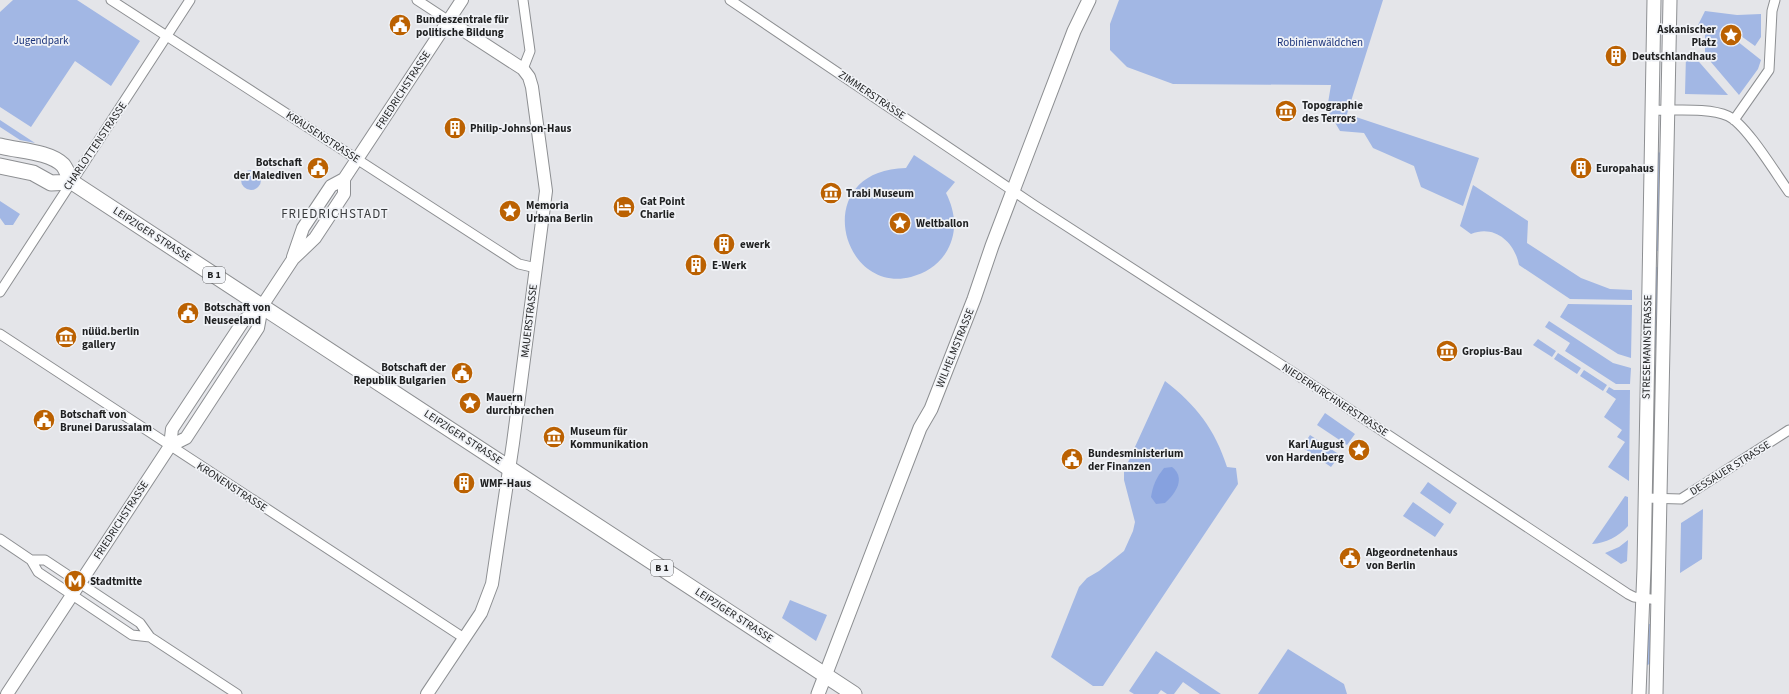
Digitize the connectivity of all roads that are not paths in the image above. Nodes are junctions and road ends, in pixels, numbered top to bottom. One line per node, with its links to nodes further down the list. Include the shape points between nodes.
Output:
1 (111, 0): 12 (street, KRAUSENSTRASSE)
2 (190, 0): 12 (street, CHARLOTTENSTRASSE)
3 (417, 0): 11 (street)
4 (462, 0): 11 (street, FRIEDRICHSTRASSE)
5 (523, 0): 13 (street, via 530,51)
6 (730, 0): 23 (street, ZIMMERSTRASSE)
7 (1089, 0): 23 (main road, WILHELMSTRASSE, via 1074,31)
8 (1654, 0): 14 (main road, STRESEMANNSTRASSE)
9 (1670, 0): 15 (main road, STRESEMANNSTRASSE)
10 (1775, 0): 16 (street, via 1772,11 1769,70)
11 (449, 21): 13 (street); 20 (street, FRIEDRICHSTRASSE)
12 (167, 36): 20 (street, KRAUSENSTRASSE); 22 (street, CHARLOTTENSTRASSE)
13 (523, 69): 27 (street, MAUERSTRASSE, via 532,87 545,183)
14 (1651, 110): 15 (street); 18 (main road, STRESEMANNSTRASSE)
15 (1669, 111): 16 (street, via 1714,112); 19 (main road, STRESEMANNSTRASSE)
16 (1734, 120): 24 (street)
17 (0, 146): 22 (main road, LEIPZIGER STRASSE / B 1, via 53,158 63,165)
18 (1650, 147): 19 (main road); 25 (main road, STRESEMANNSTRASSE)
19 (1668, 147): 26 (main road, STRESEMANNSTRASSE)
20 (358, 159): 27 (street, KRAUSENSTRASSE, via 520,264); 29 (street, FRIEDRICHSTRASSE, via 344,180 343,196 315,238 293,259)
21 (0, 166): 22 (main road, via 33,173 51,183)
22 (72, 182): 28 (street, CHARLOTTENSTRASSE); 29 (main road, LEIPZIGER STRASSE / B 1)
23 (1013, 191): 44 (street, NIEDERKIRCHNERSTRASSE, via 1432,463 1628,594); 48 (main road, WILHELMSTRASSE, via 974,299 931,409 920,428)
24 (1789, 192)
25 (1649, 259): 26 (main road); 31 (main road, STRESEMANNSTRASSE)
26 (1665, 260): 32 (main road, STRESEMANNSTRASSE)
27 (536, 268): 37 (street, MAUERSTRASSE)
28 (0, 292)
29 (262, 306): 36 (street, FRIEDRICHSTRASSE, via 258,328 186,438); 37 (main road, LEIPZIGER STRASSE / B 1)
30 (0, 334): 36 (street, KRONENSTRASSE)
31 (1647, 356): 32 (main road); 34 (main road, STRESEMANNSTRASSE)
32 (1664, 357): 35 (main road, STRESEMANNSTRASSE)
33 (1789, 430): 39 (street, DESSAUER STRASSE, via 1681,499)
34 (1646, 442): 35 (main road); 38 (main road, STRESEMANNSTRASSE)
35 (1662, 442): 39 (main road, STRESEMANNSTRASSE)
36 (170, 446): 42 (street, FRIEDRICHSTRASSE); 47 (street, KRONENSTRASSE)
37 (510, 468): 47 (street, MAUERSTRASSE, via 491,588 483,609); 48 (main road, LEIPZIGER STRASSE / B 1)
38 (1645, 498): 39 (street, DESSAUER STRASSE); 44 (main road, STRESEMANNSTRASSE)
39 (1661, 498): 45 (main road, STRESEMANNSTRASSE)
40 (0, 539): 41 (street)
41 (31, 560): 42 (street, via 45,560); 43 (street, via 38,572)
42 (80, 583): 43 (street, FRIEDRICHSTRASSE); 46 (street, via 140,623)
43 (72, 595): 46 (street, via 132,635); 49 (street, FRIEDRICHSTRASSE)
44 (1643, 598): 45 (street, NIEDERKIRCHNERSTRASSE); 54 (main road, STRESEMANNSTRASSE)
45 (1659, 600): 55 (main road, STRESEMANNSTRASSE)
46 (150, 637): 50 (street)
47 (464, 638): 51 (street, MAUERSTRASSE)
48 (825, 675): 52 (main road, WILHELMSTRASSE); 53 (main road, LEIPZIGER STRASSE / B 1)
49 (7, 694)
50 (237, 694)
51 (427, 694)
52 (818, 694)
53 (854, 694)
54 (1639, 694)
55 (1656, 694)

